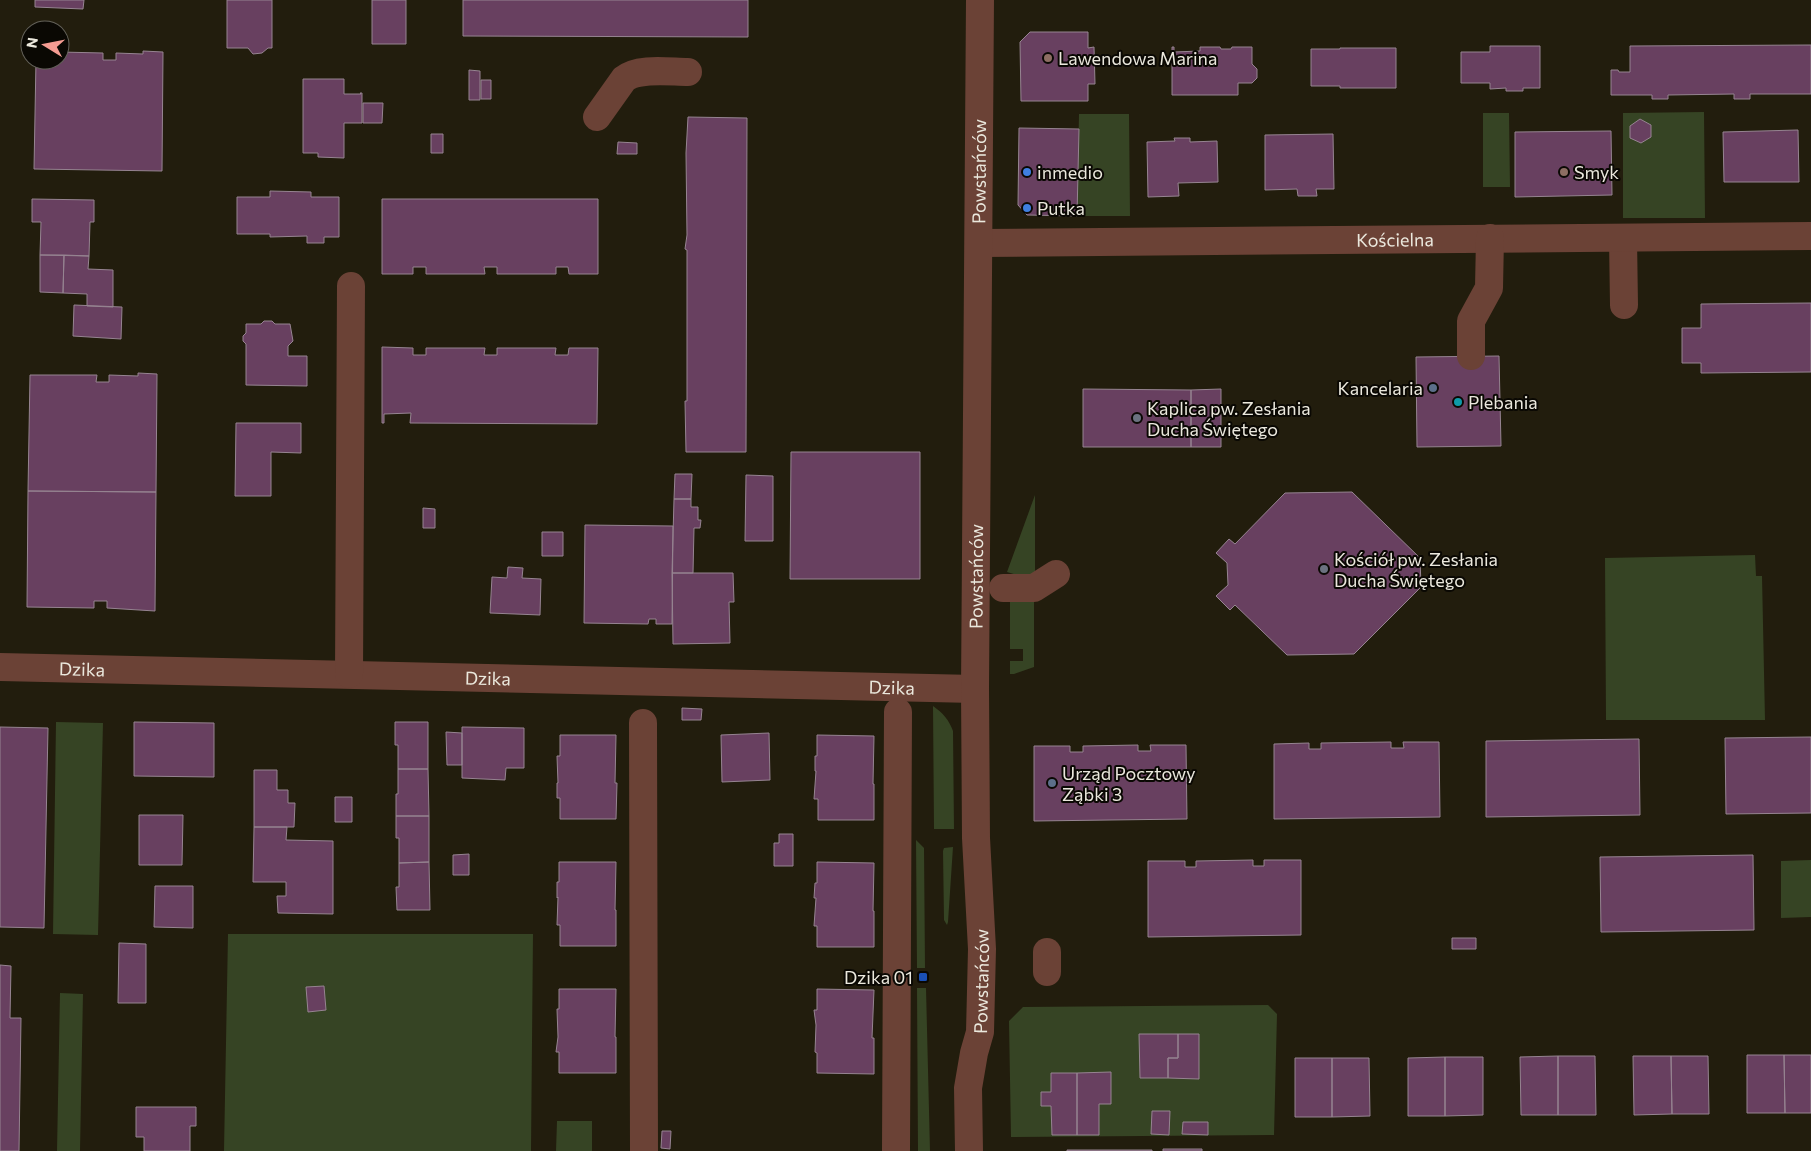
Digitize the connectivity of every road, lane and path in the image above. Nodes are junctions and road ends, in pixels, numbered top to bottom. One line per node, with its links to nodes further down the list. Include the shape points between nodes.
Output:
1 (980, 0): 7 (street, Powstańców)
2 (688, 72): 3 (street, via 630,74)
3 (597, 118)
4 (1811, 236): 6 (street, Kościelna)
5 (1490, 238): 6 (street, Kościelna); 7 (street, Kościelna); 10 (street, via 1489,288 1471,322)
6 (1623, 238): 9 (street)
7 (980, 243): 15 (street, Powstańców)
8 (351, 286): 14 (street)
9 (1624, 304)
10 (1471, 356)
11 (1056, 574): 12 (street, via 1034,588)
12 (1003, 588)
13 (0, 666): 14 (street, Dzika)
14 (349, 674): 15 (street, Dzika, via 520,690)
15 (975, 689): 20 (street, Powstańców, via 982,996 980,1032 968,1088)
16 (898, 712): 19 (street)
17 (643, 723): 18 (street)
18 (644, 1151)
19 (896, 1151)
20 (969, 1151)

